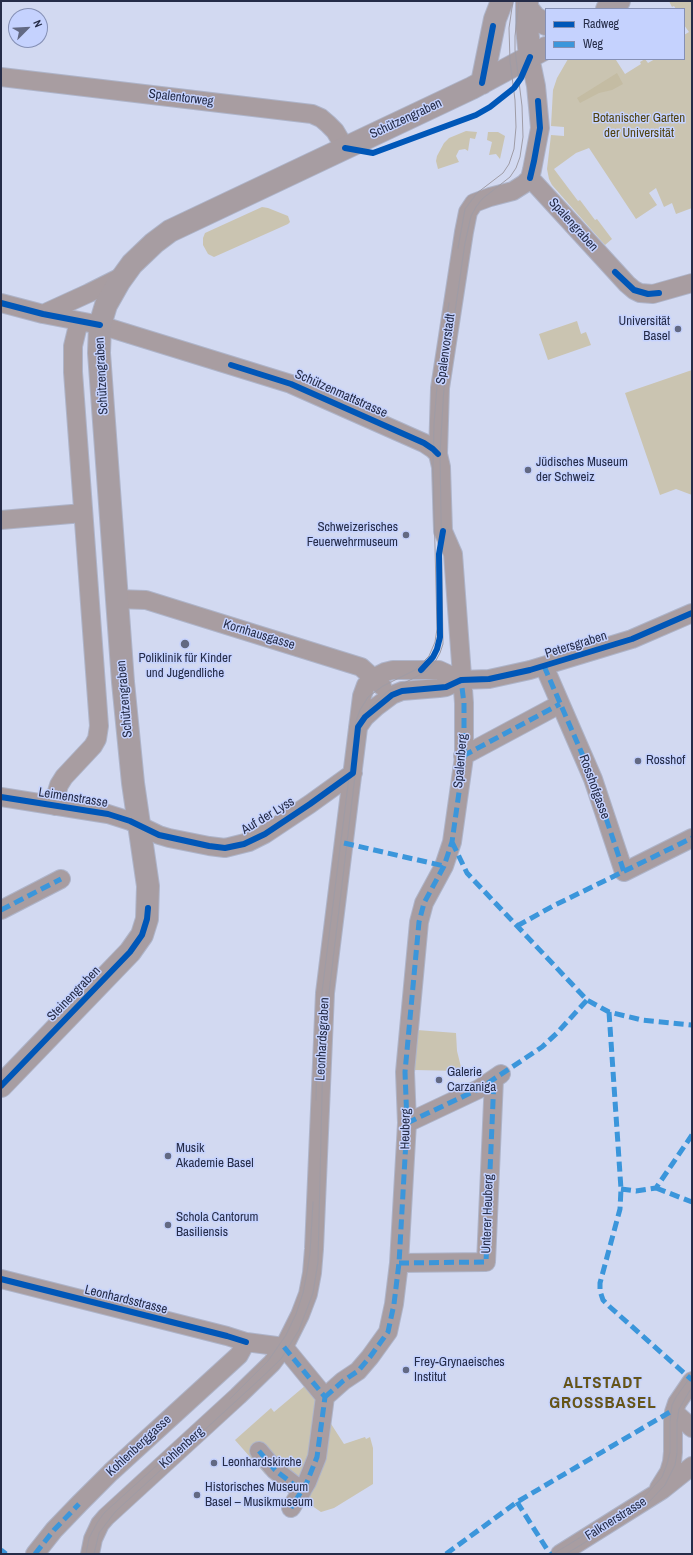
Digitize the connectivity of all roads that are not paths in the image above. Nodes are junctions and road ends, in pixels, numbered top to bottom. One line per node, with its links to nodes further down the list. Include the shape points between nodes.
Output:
1 (502, 1): 6 (main road)
2 (619, 1): 4 (main road)
3 (527, 5): 5 (main road, via 535,18); 7 (main road)
4 (608, 8)
5 (545, 23)
6 (493, 26): 7 (main road, via 503,50); 9 (main road)
7 (530, 57): 9 (main road, Schützengraben); 11 (street, via 540,128)
8 (1, 77): 10 (street, Spalentorweg, via 312,114 321,118 334,130)
9 (482, 83): 10 (main road, Schützengraben)
10 (345, 148): 12 (main road, Schützengraben, via 170,231 132,264)
11 (530, 178): 13 (street, Spalengraben, via 634,290 648,294 659,293); 17 (street, Spalenvorstadt, via 513,191 474,204 468,212 440,388)
12 (123, 276): 15 (street); 16 (main road, Schützengraben, via 106,305)
13 (692, 283)
14 (1, 303): 15 (street, Schützenmattstrasse)
15 (43, 314): 16 (street, Schützenmattstrasse)
16 (89, 323): 17 (street, Schützenmattstrasse, via 291,384 424,443); 18 (street, Schützengraben, via 73,346); 20 (main road, Schützengraben, via 99,353)
17 (438, 454): 24 (street, Spalenvorstadt, via 441,467 443,531 453,554)
18 (83, 513): 19 (street); 32 (street, Schützengraben, via 99,726 93,746 58,786)
19 (1, 520)
20 (117, 599): 23 (street, Kornhausgasse, via 146,600 361,667); 34 (main road, Schützengraben, via 133,783)
21 (692, 613): 22 (street, Petersgraben, via 632,639)
22 (544, 666): 24 (street, Petersgraben, via 489,679); 26 (street, Rosshofgasse)
23 (373, 678): 24 (street, Petersgraben, via 393,670 428,670 445,672); 25 (street, Kornhausgasse); 27 (street, Leonhardsgraben, via 366,685 362,696)
24 (461, 680): 25 (street, Petersgraben, via 446,687); 28 (street, Spalenberg, via 464,703)
25 (392, 694): 27 (street, via 364,717)
26 (560, 704): 28 (street); 35 (street, Rosshofgasse, via 593,779 624,872)
27 (358, 727): 29 (street, Leonhardsgraben)
28 (464, 756): 36 (street, Spalenberg)
29 (353, 773): 31 (street, Auf der Lyss); 33 (street, Leonhardsgraben)
30 (1, 797): 32 (street, Leimenstrasse)
31 (310, 804): 33 (street, Auf der Lyss, via 331,803); 34 (street, Auf der Lyss, via 265,834 249,842 225,848 169,838)
32 (55, 806): 34 (street, Leimenstrasse, via 108,814)
33 (347, 812): 45 (street, Leonhardsgraben, via 325,993 312,1273 308,1294)
34 (140, 826): 37 (main road, Schützengraben)
35 (692, 838)
36 (452, 842): 41 (street, Heuberg, via 444,866 424,903 419,922 405,1072)
37 (146, 872): 40 (main road, Steinengraben, via 148,918 136,944)
38 (61, 879): 39 (street)
39 (1, 910)
40 (1, 1086)
41 (407, 1123): 42 (street, Heuberg); 42 (street, Unterer Heuberg, via 479,1089 498,1077 486,1262)
42 (399, 1263): 47 (street, Heuberg, via 388,1332 358,1371)
43 (1, 1279): 44 (street, Leonhardsstrasse)
44 (246, 1342): 45 (street, Leonhardsstrasse); 55 (street, Kohlenberggasse, via 239,1355 100,1482)
45 (284, 1347): 47 (street); 56 (street, Kohlenberg, via 272,1363 238,1396 106,1517 93,1539)
46 (692, 1381): 48 (street)
47 (325, 1397): 52 (street, via 317,1457)
48 (674, 1412): 49 (street); 53 (street, Falknerstrasse, via 672,1462 664,1481)
49 (692, 1428)
50 (259, 1451): 52 (street, via 275,1470)
51 (692, 1466): 53 (street, Falknerstrasse)
52 (302, 1491): 54 (street)
53 (652, 1496): 57 (street, Falknerstrasse)
54 (291, 1508)
55 (35, 1554)
56 (90, 1554)
57 (560, 1554)

